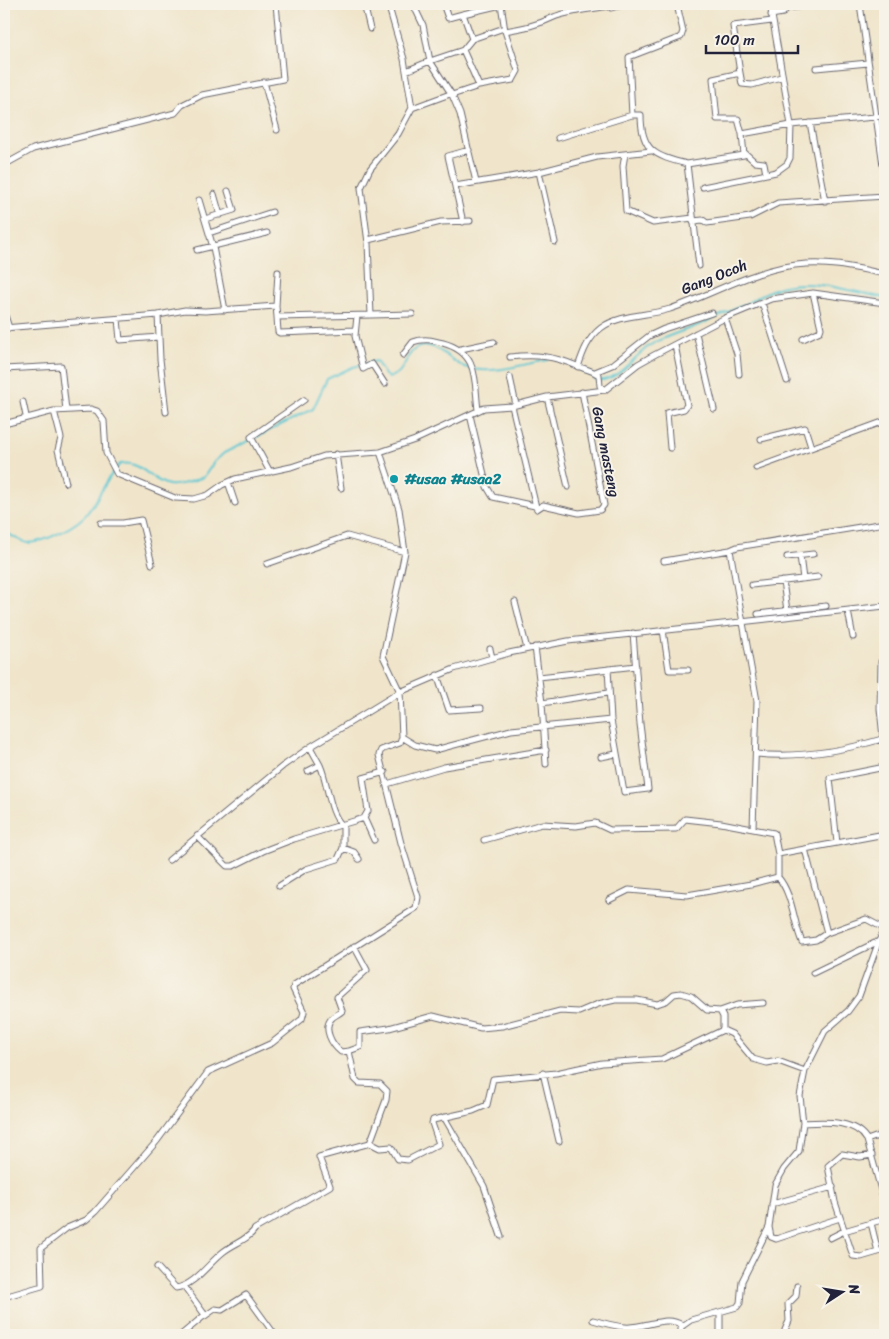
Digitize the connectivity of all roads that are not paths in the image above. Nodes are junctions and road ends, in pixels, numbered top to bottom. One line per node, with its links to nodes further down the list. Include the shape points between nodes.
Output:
1 (276, 4): 27 (street, via 284,79)
2 (364, 4): 17 (street)
3 (388, 4): 24 (street)
4 (424, 4): 10 (street)
5 (442, 4): 14 (street, via 448,18)
6 (629, 4): 12 (street)
7 (770, 4): 15 (street)
8 (821, 4): 15 (street, via 787,8 783,13)
9 (860, 4): 22 (street)
10 (414, 5): 21 (street, via 423,25)
11 (501, 5): 14 (street); 18 (street)
12 (618, 5): 18 (street, via 571,14 525,28)
13 (678, 10): 31 (street, via 683,31 681,37 629,57)
14 (463, 14): 19 (street)
15 (771, 15): 16 (street)
16 (772, 21): 25 (street, via 733,26); 26 (street)
17 (370, 29)
18 (505, 29): 19 (street); 28 (street, via 518,71 516,76 509,82)
19 (472, 39): 20 (street)
20 (464, 50): 21 (street); 28 (street)
21 (430, 61): 24 (street); 29 (street)
22 (868, 63): 23 (street); 33 (street)
23 (816, 68)
24 (406, 71): 30 (street)
25 (740, 73): 26 (street, via 743,84 752,85); 37 (street, via 714,79 713,82 717,119 738,119)
26 (781, 77): 35 (street)
27 (264, 82): 36 (street); 44 (street, via 202,95 182,105 175,113 33,149)
28 (479, 86): 29 (street)
29 (451, 95): 30 (street); 39 (street, via 460,114)
30 (412, 108): 64 (street, via 398,134 370,169 361,188)
31 (632, 115): 38 (street); 40 (street, via 641,115 642,136)
32 (885, 116): 33 (street)
33 (875, 117): 34 (street); 47 (street)
34 (810, 124): 35 (street); 55 (street)
35 (791, 125): 37 (street); 46 (street, via 792,151 787,164)
36 (277, 130)
37 (742, 134): 41 (street)
38 (558, 138)
39 (469, 150): 48 (street); 49 (street, via 448,156)
40 (651, 151): 42 (street); 43 (street)
41 (745, 153): 43 (street); 46 (street, via 755,162 764,163)
42 (625, 154): 45 (street, via 581,160); 59 (street, via 627,211 653,223)
43 (687, 164): 59 (street)
44 (4, 165)
45 (539, 172): 48 (street); 65 (street)
46 (766, 174): 50 (street)
47 (885, 179)
48 (476, 182): 49 (street)
49 (455, 186): 61 (street)
50 (703, 187)
51 (228, 191): 57 (street, via 234,210)
52 (214, 194): 57 (street)
53 (885, 196): 55 (street)
54 (199, 200): 58 (street)
55 (825, 201): 59 (street, via 778,203 750,217 707,224 703,220)
56 (272, 212): 62 (street)
57 (220, 215): 58 (street)
58 (205, 219): 62 (street)
59 (693, 220): 68 (street)
60 (470, 221): 61 (street)
61 (463, 222): 64 (street, via 441,222)
62 (209, 233): 66 (street)
63 (267, 233): 66 (street)
64 (368, 240): 79 (street)
65 (555, 242)
66 (213, 247): 67 (street); 75 (street)
67 (197, 250)
68 (699, 266)
69 (278, 272): 74 (street)
70 (885, 274): 95 (street, Gang Ocoh, via 817,263 761,272 669,309 606,324 592,336)
71 (813, 292): 72 (street); 73 (street); 89 (street, via 821,328)
72 (762, 302): 83 (street); 100 (street)
73 (885, 303)
74 (276, 306): 75 (street); 82 (street)
75 (225, 310): 80 (street, via 185,310)
76 (4, 312): 85 (street)
77 (412, 314): 79 (street)
78 (712, 314): 97 (street, via 648,336)
79 (372, 315): 81 (street)
80 (158, 316): 84 (street); 88 (street)
81 (356, 316): 82 (street); 86 (street)
82 (277, 317): 86 (street, via 280,333)
83 (725, 318): 87 (street); 98 (street, via 737,354)
84 (118, 319): 85 (street); 88 (street, via 120,340)
85 (7, 328)
86 (355, 330): 101 (street, via 363,369 372,364)
87 (696, 333): 91 (street); 108 (street)
88 (159, 337): 112 (street)
89 (803, 339)
90 (494, 342): 92 (street)
91 (675, 345): 102 (street, via 638,364); 118 (street, via 687,405 684,409 667,413)
92 (461, 350): 93 (street, via 428,339 413,342); 110 (street, via 471,363)
93 (403, 355)
94 (510, 357): 95 (street, via 532,354 565,360)
95 (578, 367): 97 (street)
96 (4, 369): 109 (street, via 61,366)
97 (597, 373): 102 (street, via 600,386)
98 (739, 374)
99 (510, 377): 107 (street)
100 (787, 382)
101 (385, 384)
102 (606, 390): 103 (street)
103 (582, 392): 104 (street); 129 (street, Gang masteng, via 604,505 602,509 579,513 548,505)
104 (547, 397): 107 (street); 126 (street)
105 (304, 400): 123 (street, via 252,436)
106 (23, 402): 114 (street)
107 (514, 405): 110 (street); 129 (street)
108 (714, 409)
109 (66, 410): 111 (street); 124 (street, via 97,411 104,421 108,459 118,474 180,500 202,498)
110 (478, 410): 113 (street)
111 (54, 411): 114 (street); 125 (street, via 61,441 58,451)
112 (166, 412)
113 (470, 415): 120 (street); 129 (street, via 490,495 496,500 519,501)
114 (26, 416): 116 (street)
115 (885, 421): 119 (street)
116 (4, 424)
117 (761, 439): 119 (street, via 805,428)
118 (670, 448)
119 (812, 448): 122 (street)
120 (380, 452): 121 (street); 133 (street, via 400,509)
121 (336, 454): 123 (street); 127 (street)
122 (756, 468)
123 (270, 472): 124 (street)
124 (228, 482): 128 (street)
125 (66, 483)
126 (568, 487)
127 (341, 488)
128 (235, 503)
129 (537, 509)
130 (101, 523): 138 (street, via 141,520)
131 (885, 523): 132 (street)
132 (730, 550): 137 (street); 151 (street)
133 (405, 552): 139 (street, via 347,536); 165 (street, via 383,656)
134 (813, 554): 135 (street)
135 (800, 556): 136 (street); 141 (street)
136 (787, 557)
137 (664, 560)
138 (152, 564)
139 (267, 564)
140 (818, 577): 141 (street)
141 (803, 579): 142 (street)
142 (783, 581): 143 (street); 147 (street)
143 (752, 585)
144 (516, 602): 157 (street)
145 (826, 606): 147 (street)
146 (885, 606): 148 (street)
147 (787, 611): 149 (street); 150 (street)
148 (848, 611): 150 (street); 154 (street)
149 (758, 614)
150 (788, 618): 151 (street)
151 (744, 622): 152 (street); 176 (street, via 757,701)
152 (663, 630): 153 (street); 162 (street, via 669,670)
153 (633, 633): 155 (street); 160 (street)
154 (853, 637)
155 (535, 647): 157 (street); 164 (street)
156 (490, 649): 158 (street)
157 (527, 649): 158 (street)
158 (492, 658): 163 (street)
159 (885, 662): 172 (street, via 881,662)
160 (636, 666): 161 (street); 175 (street, via 648,789 624,792)
161 (608, 669): 164 (street); 166 (street)
162 (688, 670)
163 (438, 675): 165 (street); 168 (street, via 449,710)
164 (538, 678): 167 (street)
165 (400, 692): 171 (street); 173 (street)
166 (608, 693): 167 (street); 169 (street)
167 (542, 704): 170 (street)
168 (481, 708)
169 (611, 720): 170 (street); 175 (street)
170 (544, 726): 171 (street, via 511,730 434,750 415,745); 174 (street)
171 (402, 737): 183 (street, via 396,746 379,752)
172 (882, 739): 176 (street, via 790,756); 177 (street)
173 (310, 747): 180 (street); 189 (street)
174 (546, 750): 179 (street); 184 (street, via 449,766)
175 (616, 754): 178 (street)
176 (756, 754): 187 (street)
177 (885, 756)
178 (601, 758)
179 (546, 764)
180 (320, 765): 182 (street); 186 (street, via 337,822)
181 (885, 766): 192 (street, via 830,778)
182 (308, 771)
183 (385, 772): 184 (street); 185 (street, via 362,780 368,811)
184 (387, 784): 204 (street, via 418,902 416,908)
185 (364, 818): 186 (street); 190 (street)
186 (343, 826): 189 (street, via 263,851 230,867); 193 (street)
187 (754, 829): 191 (street, via 685,820 676,829 610,830 594,823 576,826 542,824); 195 (street, via 776,834)
188 (885, 834): 192 (street)
189 (197, 836): 197 (street)
190 (374, 840)
191 (484, 840)
192 (837, 843): 194 (street)
193 (343, 848): 196 (street, via 354,852); 199 (street, via 338,859 306,869)
194 (805, 849): 195 (street); 202 (street)
195 (778, 854): 198 (street)
196 (359, 859)
197 (169, 860)
198 (778, 877): 200 (street, via 687,895 629,890); 202 (street, via 786,891 802,942 816,940)
199 (279, 886)
200 (609, 900)
201 (885, 929): 202 (street, via 866,919); 203 (street)
202 (827, 933)
203 (879, 940): 205 (street); 210 (street, via 859,996 848,1011 825,1031)
204 (354, 946): 209 (street, via 367,970 337,997 342,1011 331,1019 329,1025 334,1046 341,1052); 234 (street, via 294,985 304,1012 302,1019 271,1044 208,1072 157,1141 95,1212 41,1248 42,1286)
205 (813, 973)
206 (763, 1004): 207 (street)
207 (720, 1011): 208 (street); 209 (street, via 705,1010 691,996 681,993 657,1004 627,999 609,1001 579,1012 560,1011 492,1027 475,1027 433,1016 360,1032 360,1047)
208 (723, 1030): 210 (street, via 732,1034 753,1059 768,1063 778,1061); 211 (street, via 662,1059 602,1063)
209 (349, 1051): 217 (street, via 357,1081 377,1082 387,1091)
210 (805, 1071): 213 (street, via 800,1096)
211 (543, 1073): 212 (street, via 492,1079 488,1105); 216 (street)
212 (444, 1117): 217 (street, via 431,1122 439,1144 408,1160 398,1159 391,1147 380,1148); 227 (street, via 482,1183)
213 (803, 1123): 215 (street, via 852,1126); 220 (street, via 800,1151 777,1180)
214 (878, 1136): 215 (street)
215 (867, 1140): 218 (street)
216 (559, 1141)
217 (370, 1143): 232 (street, via 320,1156 330,1186 255,1229 250,1237 223,1252)
218 (872, 1156): 219 (street, via 844,1153 829,1163); 221 (street)
219 (833, 1187): 220 (street); 222 (street)
220 (772, 1204): 225 (street)
221 (885, 1204)
222 (840, 1218): 225 (street, via 776,1239); 226 (street)
223 (885, 1219): 224 (street)
224 (871, 1223): 226 (street); 230 (street)
225 (769, 1227): 235 (street, via 742,1280 740,1302)
226 (844, 1231): 228 (street); 230 (street, via 854,1257)
227 (502, 1236)
228 (830, 1238)
229 (885, 1250): 230 (street)
230 (878, 1252)
231 (157, 1267): 232 (street, via 176,1288)
232 (184, 1286): 236 (street)
233 (797, 1286): 244 (street, via 796,1296 788,1304)
234 (4, 1297)
235 (720, 1313): 238 (street, via 704,1314); 243 (street)
236 (205, 1316): 239 (street); 240 (street, via 246,1295)
237 (594, 1320): 238 (street, via 625,1327 642,1327 671,1320)
238 (682, 1325): 241 (street)
239 (181, 1335)
240 (275, 1335)
241 (681, 1335)
242 (712, 1335): 243 (street)
243 (720, 1335)
244 (787, 1335)

